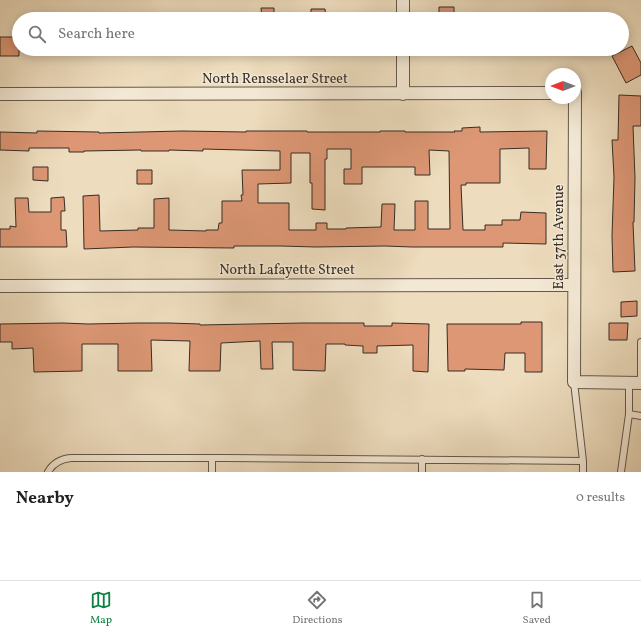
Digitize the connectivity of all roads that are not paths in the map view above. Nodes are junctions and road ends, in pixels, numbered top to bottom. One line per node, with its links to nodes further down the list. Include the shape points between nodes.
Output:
1 (403, 0): 2 (street)
2 (403, 12)
3 (403, 56): 6 (street)
4 (545, 92): 6 (street, North Rensselaer Street)
5 (0, 94): 6 (street, North Rensselaer Street)
6 (403, 94)
7 (575, 104): 8 (street, East 37th Avenue)
8 (574, 285): 9 (street, North Lafayette Street); 11 (street, East 37th Avenue)
9 (0, 286)
10 (641, 342): 12 (lane)
11 (574, 382): 12 (street); 17 (lane)
12 (637, 383): 13 (lane)
13 (629, 414): 14 (lane); 22 (lane)
14 (641, 416)
15 (212, 458): 16 (lane); 18 (lane, via 71,458 57,462); 19 (lane)
16 (422, 460): 17 (lane); 20 (lane)
17 (583, 461): 21 (lane)
18 (48, 472)
19 (212, 472)
20 (422, 472)
21 (583, 472)
22 (621, 472)

